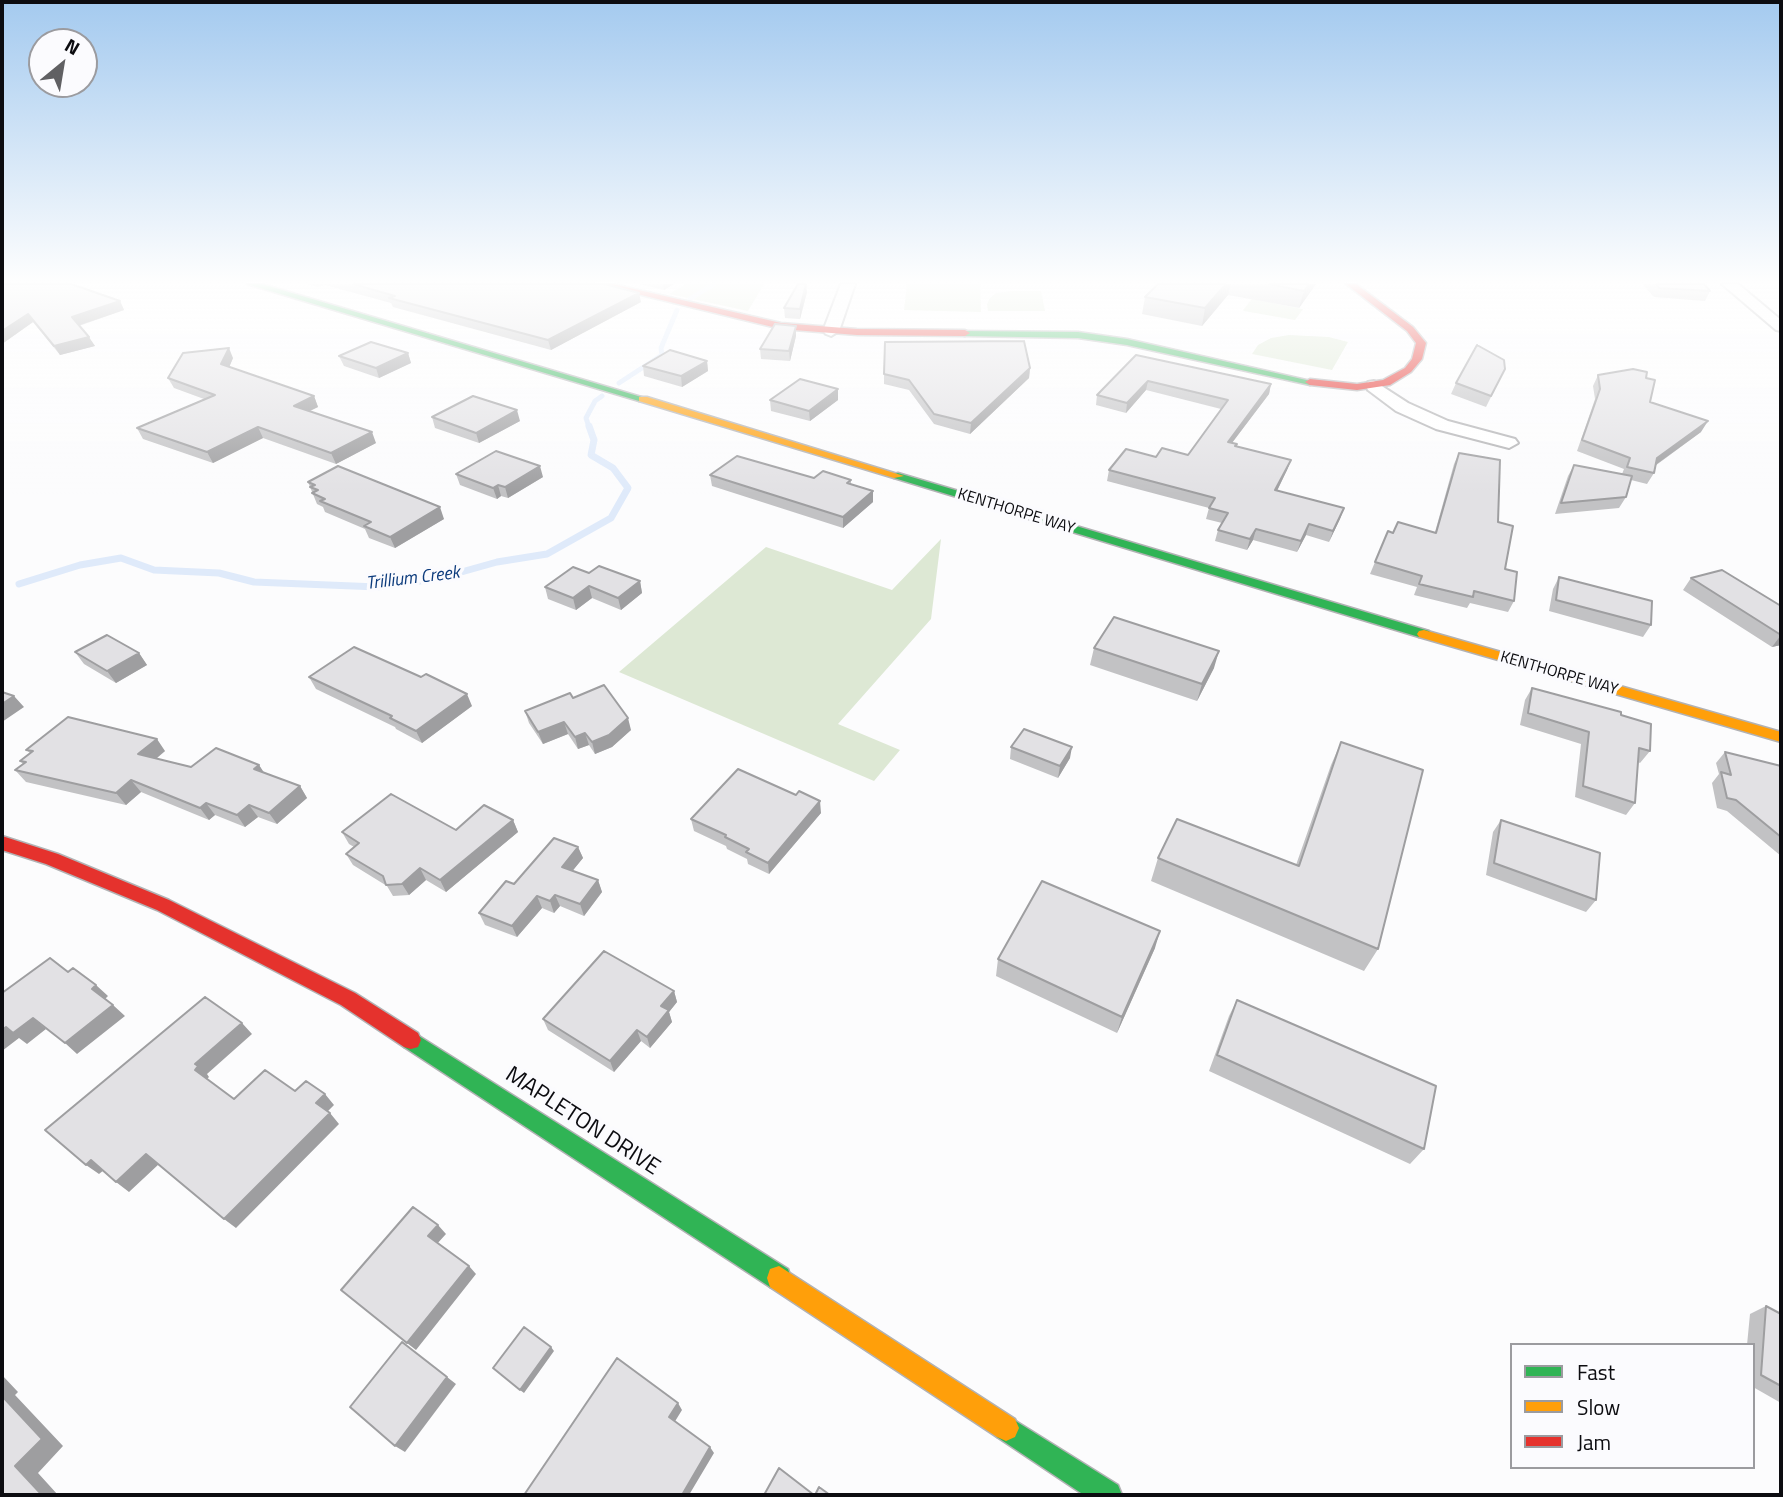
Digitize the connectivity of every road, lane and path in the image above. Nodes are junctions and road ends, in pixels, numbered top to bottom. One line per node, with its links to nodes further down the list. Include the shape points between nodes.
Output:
1 (489, 354): 6 (street, KENTHORPE WAY)
2 (1180, 354): 4 (street, via 1311,383)
3 (1419, 354): 4 (street, via 1408,370)
4 (1374, 386): 5 (street, via 1402,407 1432,421)
5 (1510, 443)
6 (1781, 737)
7 (2, 844): 8 (street, MAPLETON DRIVE, via 52,859 163,905 348,999)
8 (1108, 1495)

